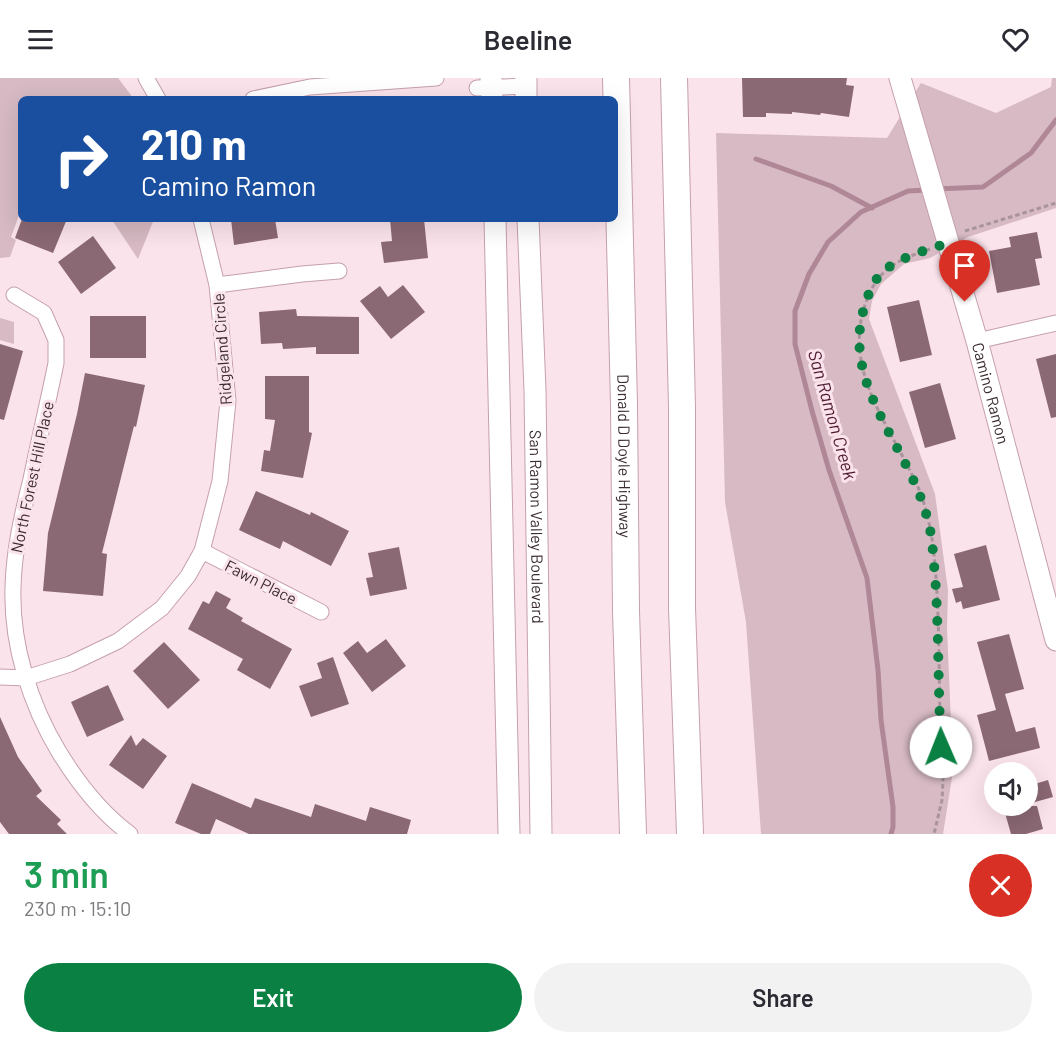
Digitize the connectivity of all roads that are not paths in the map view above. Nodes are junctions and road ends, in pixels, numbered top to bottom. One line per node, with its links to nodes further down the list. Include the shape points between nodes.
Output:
1 (146, 78): 8 (street)
2 (436, 78): 9 (street, via 310,87)
3 (616, 78): 10 (highway, Donald D Doyle Highway)
4 (674, 78): 29 (highway)
5 (900, 78): 19 (main road, Camino Ramon)
6 (482, 88): 7 (street)
7 (526, 88)
8 (156, 96)
9 (267, 96)
10 (616, 96)
11 (618, 160): 28 (highway, Donald D Doyle Highway)
12 (202, 222): 16 (street, Ridgeland Circle)
13 (495, 222): 26 (main road)
14 (528, 222): 27 (main road, San Ramon Valley Boulevard, via 535,390)
15 (339, 272): 16 (street)
16 (217, 285): 20 (street, Ridgeland Circle, via 228,401 220,481)
17 (14, 295): 24 (street, North Forest Hill Place, via 44,313 56,340 56,363 16,544 16,634)
18 (1056, 323): 19 (street)
19 (976, 341): 22 (main road, Camino Ramon)
20 (202, 551): 21 (street, Fawn Place); 24 (street, Ridgeland Circle, via 162,608 118,641 70,664)
21 (321, 612)
22 (1056, 640)
23 (0, 677): 24 (street, Ridgeland Circle)
24 (26, 678): 25 (street, North Forest Hill Place, via 43,726 76,780)
25 (130, 834)
26 (508, 834)
27 (541, 834)
28 (633, 834)
29 (690, 834)

